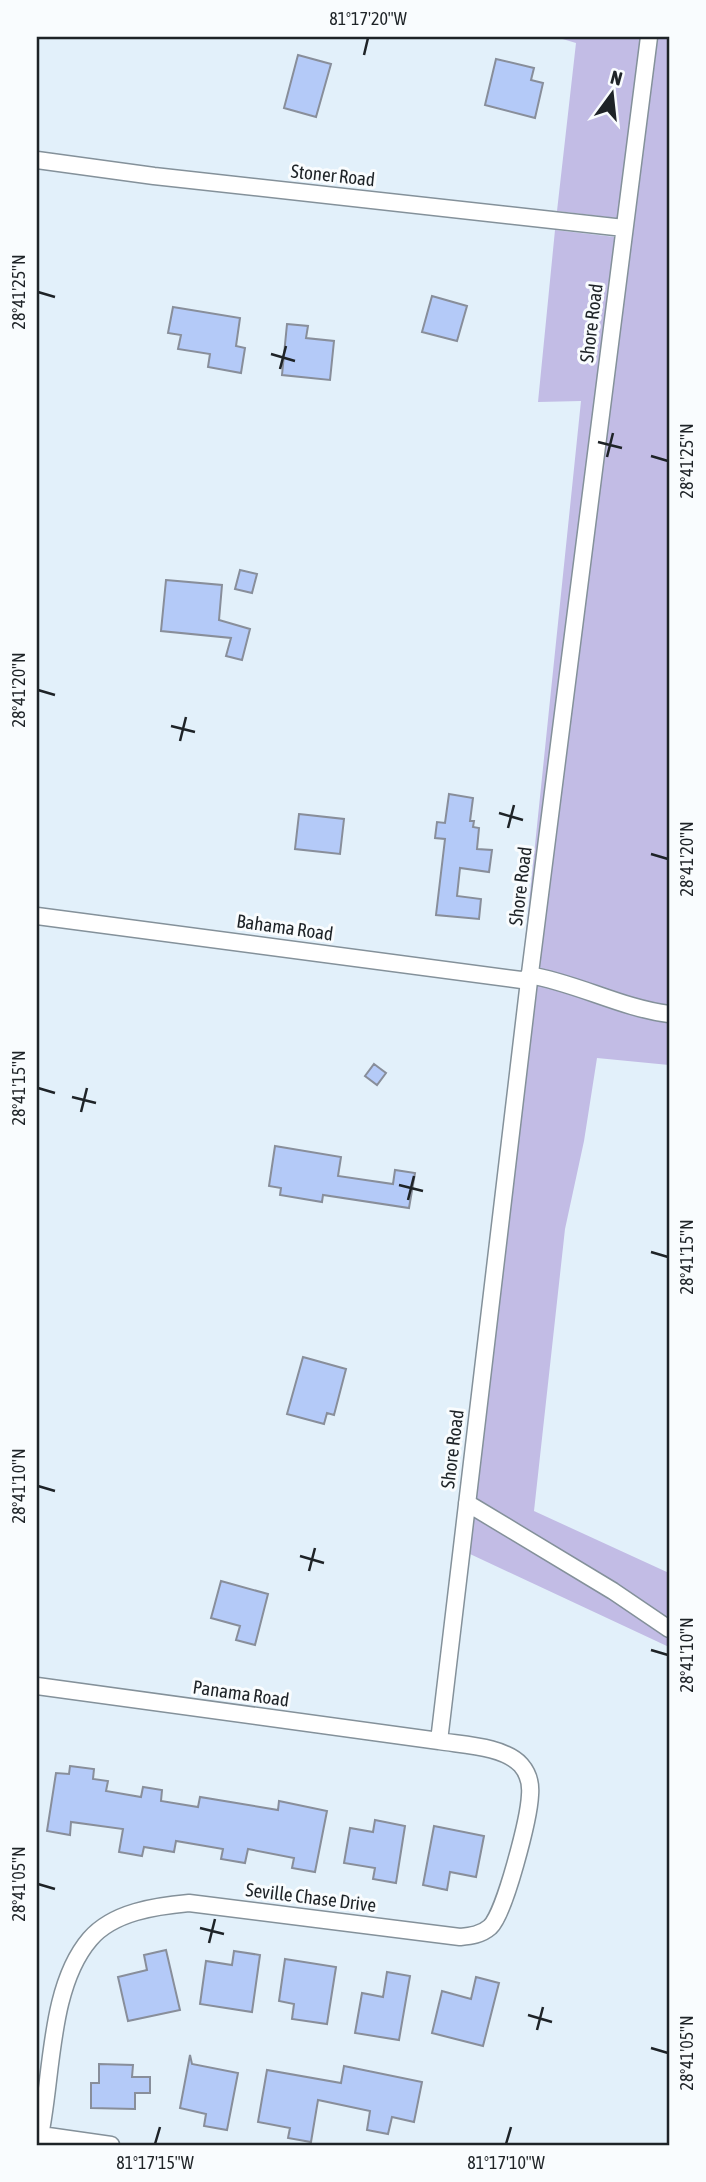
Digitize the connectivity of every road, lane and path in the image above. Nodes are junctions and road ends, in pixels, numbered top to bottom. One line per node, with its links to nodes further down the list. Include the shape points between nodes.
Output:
1 (649, 37): 3 (street, Shore Road)
2 (37, 160): 3 (street, Stoner Road)
3 (624, 228): 5 (street, Shore Road)
4 (37, 916): 5 (street, Bahama Road)
5 (529, 978): 6 (street, Bahama Road, via 555,980 646,1012); 7 (street, Shore Road)
6 (669, 1014)
7 (467, 1503): 8 (street); 10 (street, Shore Road)
8 (669, 1629)
9 (37, 1686): 10 (street, Panama Road)
10 (439, 1741): 11 (street, Seville Chase Drive, via 510,1756 528,1776 530,1795 505,1903 489,1927 460,1937 189,1903 154,1906 120,1919 91,1937 63,1992)
11 (39, 2140): 12 (street)
12 (111, 2145)

